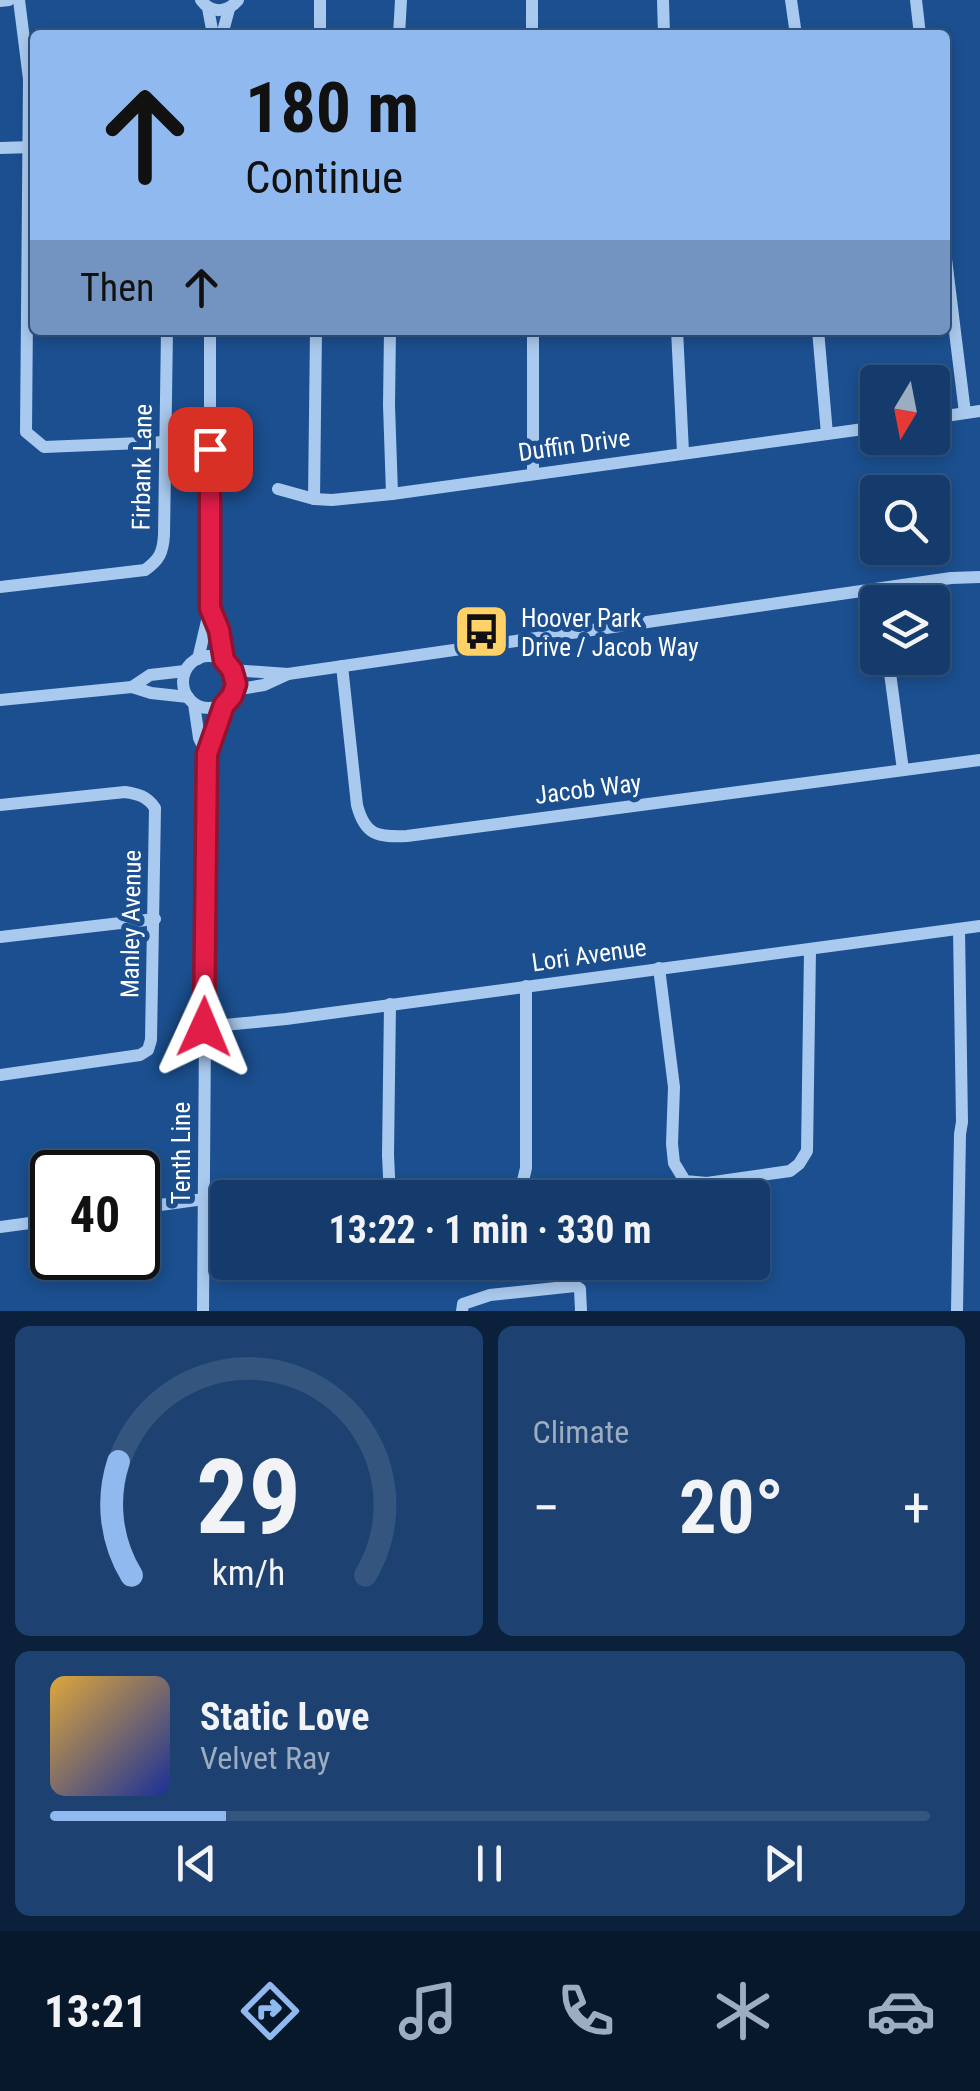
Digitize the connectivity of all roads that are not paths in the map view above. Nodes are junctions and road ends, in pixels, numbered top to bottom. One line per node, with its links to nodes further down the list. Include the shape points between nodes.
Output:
1 (9, 0): 10 (street)
2 (19, 0): 21 (street)
3 (248, 0): 12 (street)
4 (320, 0): 15 (street)
5 (400, 0): 16 (street)
6 (532, 0): 17 (street)
7 (663, 0): 18 (street)
8 (791, 0): 19 (street)
9 (916, 0): 20 (street)
10 (0, 1)
11 (201, 2): 12 (street, via 214,10); 13 (street)
12 (234, 5): 14 (street)
13 (211, 30)
14 (224, 30)
15 (320, 30)
16 (399, 30)
17 (532, 30)
18 (664, 30)
19 (795, 30)
20 (919, 30)
21 (30, 78)
22 (30, 147): 23 (street)
23 (0, 148)
24 (30, 242): 38 (street, via 26,432 44,447)
25 (950, 294): 34 (street)
26 (167, 335): 38 (street, Firbank Lane)
27 (210, 335): 48 (street)
28 (316, 335): 43 (street)
29 (390, 335): 42 (street)
30 (533, 335): 40 (street)
31 (678, 335): 39 (street)
32 (818, 335): 37 (street)
33 (980, 411): 34 (street)
34 (964, 413): 35 (street)
35 (950, 415)
36 (860, 429): 37 (street, Duffin Drive)
37 (826, 434): 39 (street, Duffin Drive)
38 (166, 442): 46 (street, Firbank Lane, via 158,560 144,570)
39 (683, 452): 40 (street, Duffin Drive)
40 (533, 474): 42 (street, Duffin Drive)
41 (278, 488): 43 (street, Duffin Drive)
42 (392, 494): 43 (street, Duffin Drive)
43 (314, 499)
44 (980, 577): 45 (street)
45 (923, 585)
46 (0, 586)
47 (860, 599): 51 (street)
48 (210, 608): 49 (street); 50 (street)
49 (198, 659): 50 (street, via 216,657); 52 (street)
50 (228, 665): 53 (street); 56 (street)
51 (342, 666): 53 (street); 62 (street, Jacob Way, via 357,806 364,826 380,836)
52 (186, 671): 55 (street, via 150,675); 58 (street)
53 (288, 674): 56 (street)
54 (890, 675): 62 (street)
55 (132, 687): 57 (street); 58 (street)
56 (234, 690): 59 (street)
57 (0, 700)
58 (191, 700): 59 (street, via 208,708); 60 (street, Tenth Line)
59 (224, 705): 60 (street, Tenth Line)
60 (207, 754): 72 (street, Tenth Line)
61 (980, 760): 62 (street, Jacob Way)
62 (903, 770)
63 (0, 805): 64 (street, Manley Avenue, via 125,792 150,800)
64 (155, 919): 67 (street); 73 (street, Manley Avenue, via 148,1050)
65 (980, 926): 66 (street, Lori Avenue)
66 (960, 929): 68 (street, Lori Avenue); 83 (street)
67 (0, 937)
68 (810, 950): 69 (street, Lori Avenue); 69 (street, via 807,1151 790,1172 724,1181 686,1181 674,1163 674,1087)
69 (658, 968): 70 (street, Lori Avenue)
70 (526, 986): 71 (street, Lori Avenue); 75 (street)
71 (390, 1004): 72 (street, Lori Avenue); 74 (street)
72 (204, 1027): 76 (street, Tenth Line)
73 (0, 1075)
74 (389, 1180)
75 (523, 1180)
76 (204, 1199): 77 (street); 80 (street, Tenth Line)
77 (160, 1205)
78 (30, 1223): 79 (street)
79 (0, 1228)
80 (203, 1311)
81 (462, 1311): 82 (street, via 463,1304 490,1295 574,1286)
82 (581, 1311)
83 (957, 1311)

